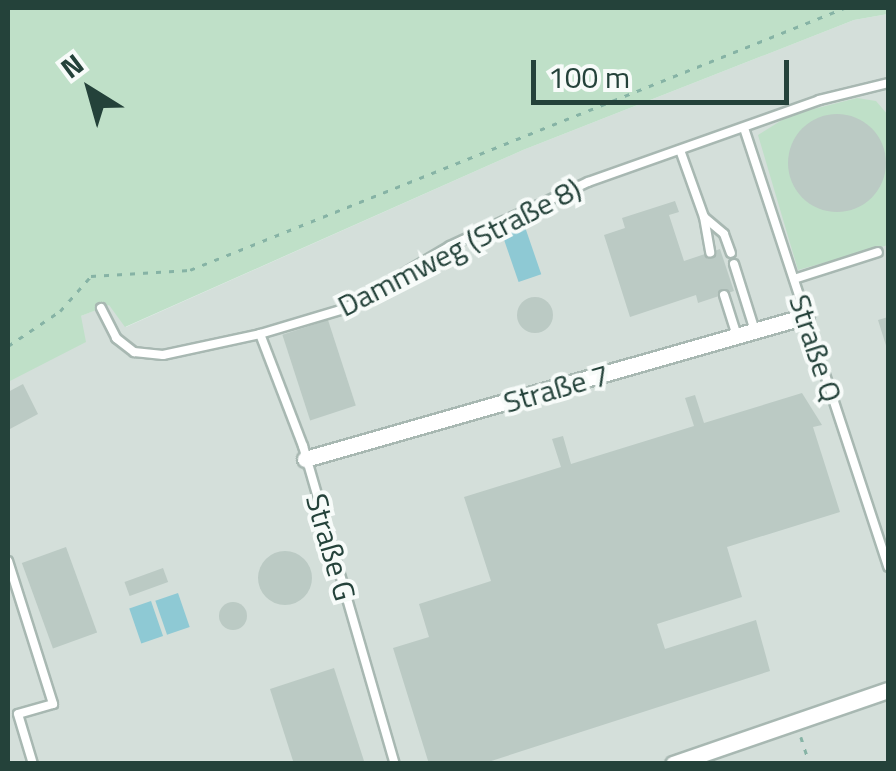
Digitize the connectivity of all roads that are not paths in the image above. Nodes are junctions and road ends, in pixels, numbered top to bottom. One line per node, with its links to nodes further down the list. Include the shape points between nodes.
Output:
1 (887, 83): 2 (lane); 3 (lane, Dammweg (Straße 8))
2 (888, 94)
3 (744, 128): 4 (lane, Dammweg (Straße 8)); 10 (lane, Straße Q)
4 (680, 150): 5 (lane); 15 (lane, Dammweg (Straße 8), via 501,220 344,309)
5 (704, 216): 6 (lane); 8 (lane, via 724,234)
6 (710, 252)
7 (878, 252): 10 (lane)
8 (731, 253)
9 (734, 264): 14 (lane)
10 (794, 279): 13 (lane, Straße Q)
11 (724, 295): 16 (lane)
12 (101, 308): 15 (lane, Dammweg (Straße 8), via 116,338 134,352 163,355)
13 (806, 316): 14 (street, Straße 7); 19 (lane, Straße Q)
14 (755, 331): 16 (street, Straße 7)
15 (260, 334): 17 (lane, Straße G)
16 (737, 336): 17 (street, Straße 7)
17 (306, 459): 24 (lane, Straße G)
18 (888, 531): 19 (lane)
19 (878, 534): 21 (lane, Straße Q)
20 (8, 561): 23 (lane, via 53,704 18,714)
21 (888, 567)
22 (888, 690): 25 (street)
23 (33, 764)
24 (395, 764)
25 (673, 764)

